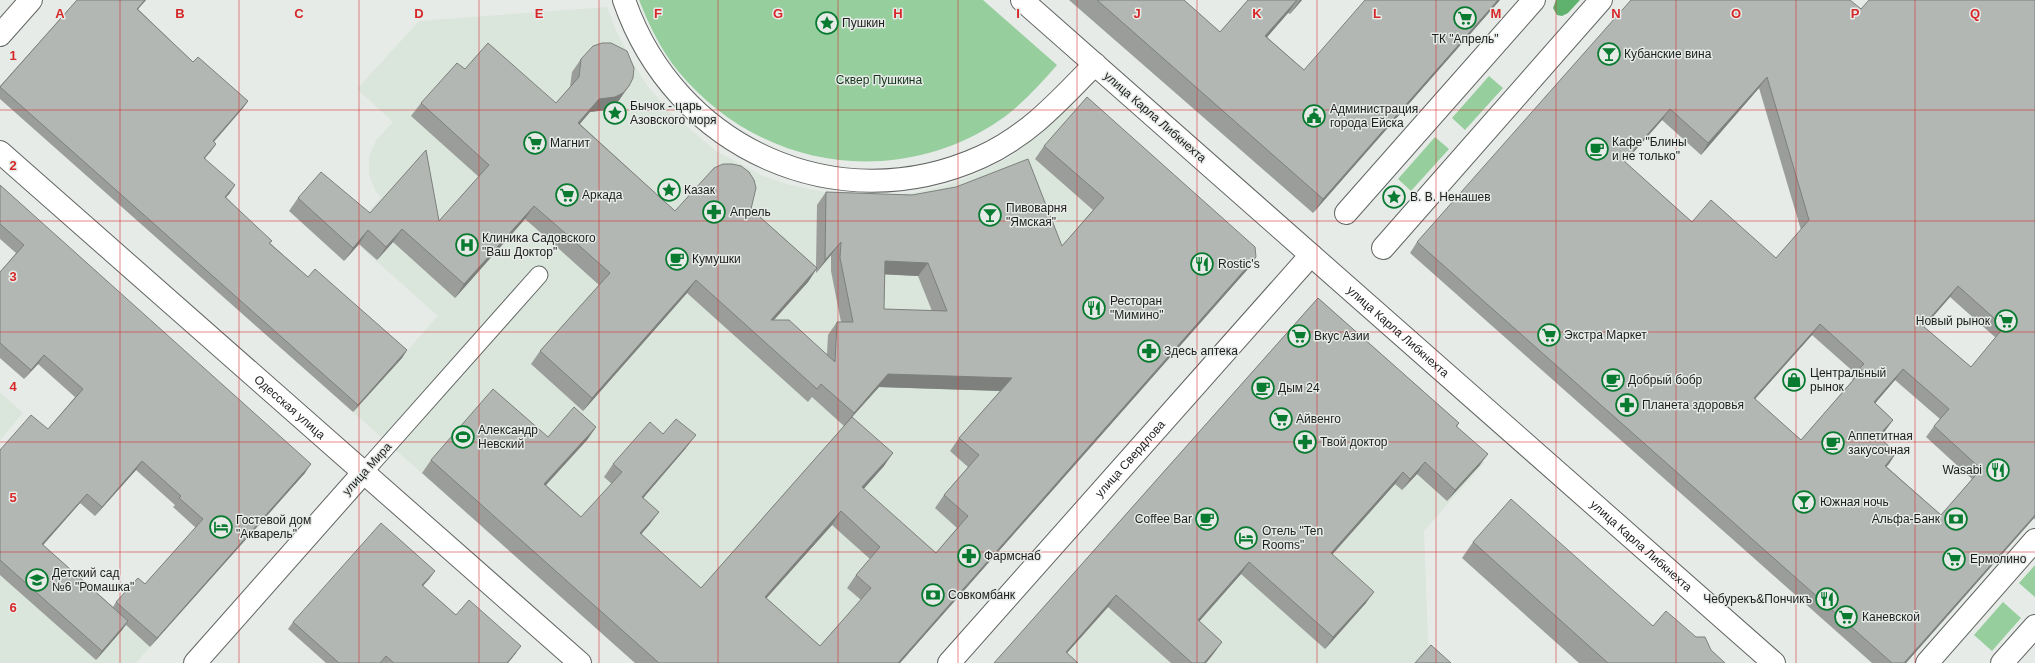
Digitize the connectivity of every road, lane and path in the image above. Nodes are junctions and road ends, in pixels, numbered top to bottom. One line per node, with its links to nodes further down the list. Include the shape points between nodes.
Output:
1 (31, 0): 6 (street)
2 (624, 0): 7 (street, via 638,36 653,63 674,90 717,130 779,164 837,179 885,181 913,178 937,173 982,157 1033,125)
3 (1022, 0): 7 (street, улица Карла Либкнехта)
4 (1534, 0): 9 (street)
5 (1601, 0): 10 (street)
6 (0, 34)
7 (1095, 64): 11 (street, улица Карла Либкнехта)
8 (0, 152): 13 (street, Одесская улица)
9 (1346, 214)
10 (1383, 248)
11 (1311, 255): 18 (street, улица Свердлова); 19 (street, улица Карла Либкнехта)
12 (539, 275): 13 (lane, улица Мира)
13 (364, 472): 16 (street, улица Мира); 17 (street, Одесская улица)
14 (2035, 540): 20 (street)
15 (2035, 626): 21 (street)
16 (195, 663)
17 (580, 663)
18 (949, 663)
19 (1774, 663)
20 (1927, 663)
21 (2002, 663)

